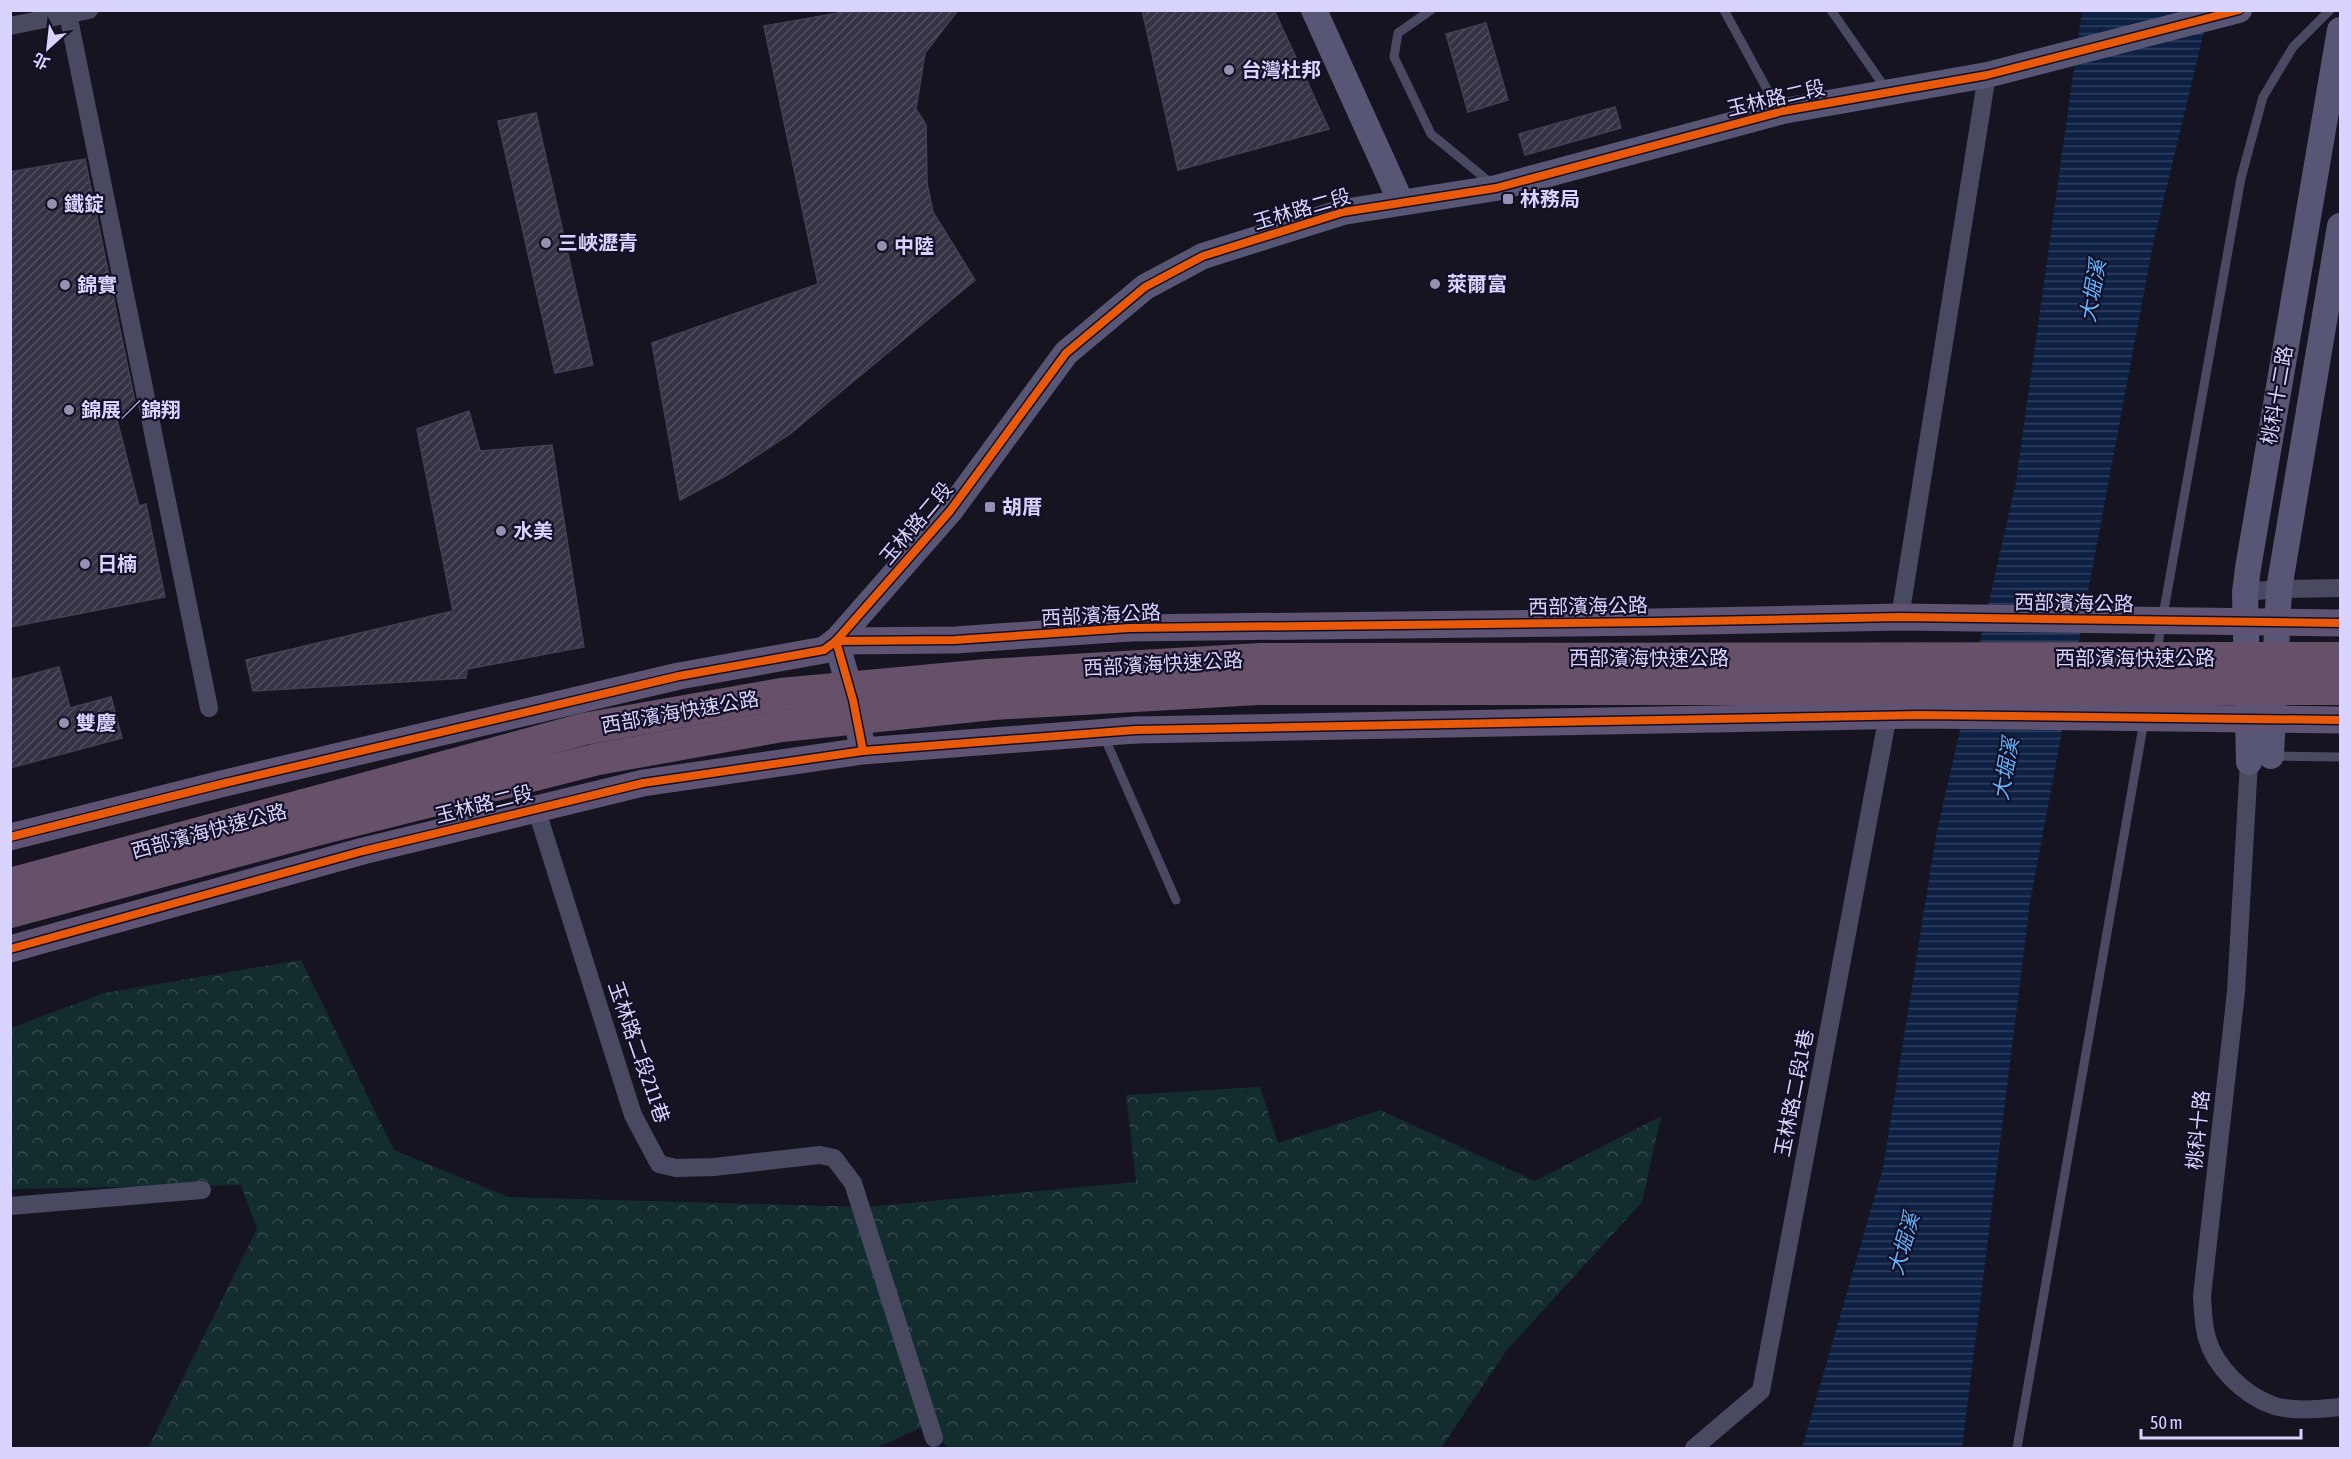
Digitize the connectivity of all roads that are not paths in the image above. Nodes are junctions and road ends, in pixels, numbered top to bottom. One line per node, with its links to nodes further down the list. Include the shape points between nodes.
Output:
1 (89, 10): 8 (street)
2 (1314, 10): 15 (street)
3 (1431, 10): 14 (lane, via 1398,33 1394,57 1431,134)
4 (1724, 10): 13 (lane)
5 (1831, 10): 12 (lane)
6 (2239, 10): 11 (street, 玉林路二段)
7 (2331, 10): 24 (lane, via 2294,47 2263,97 2241,178)
8 (68, 15): 9 (street); 28 (street)
9 (10, 26)
10 (2340, 30): 19 (street, 桃科十二路)
11 (1997, 72): 12 (street, 玉林路二段); 20 (street)
12 (1887, 91): 13 (street, 玉林路二段)
13 (1783, 111): 14 (street, 玉林路二段)
14 (1496, 188): 15 (street, 玉林路二段)
15 (1401, 202): 22 (street, 玉林路二段, via 1343,212 1203,256 1144,287 1066,353 950,511)
16 (2340, 226): 18 (street, 桃科十二路)
17 (2340, 588): 18 (street)
18 (2279, 589): 19 (street); 35 (street, 桃科十二路)
19 (2245, 592): 35 (street, 桃科十二路)
20 (1900, 617): 21 (main road, 西部濱海公路, bridge); 22 (main road, 西部濱海公路, bridge, via 1129,628 955,640)
21 (2340, 624)
22 (836, 641): 33 (street, via 858,700); 38 (main road, 玉林路二段, via 824,650 679,676)
23 (2340, 658): 37 (highway, 西部濱海快速公路, bridge, via 1261,659 987,675 781,694 584,729)
24 (2154, 668)
25 (2151, 680): 48 (lane)
26 (1061, 685): 31 (lane)
27 (2340, 689): 37 (highway, 西部濱海快速公路, bridge, via 1258,689 993,704 782,726)
28 (209, 708)
29 (1888, 716): 30 (main road, bridge); 32 (main road, bridge); 47 (street, 玉林路二段1巷, via 1761,1391)
30 (2340, 720)
31 (1064, 725): 32 (main road); 33 (main road)
32 (1102, 732): 40 (lane)
33 (863, 751): 36 (main road, 玉林路二段, via 643,783)
34 (2340, 757): 35 (lane)
35 (2260, 759): 45 (street, 桃科十路, via 2202,1296 2207,1338 2224,1371 2256,1398 2274,1406)
36 (536, 808): 42 (main road, 玉林路二段, via 363,850); 46 (street, 玉林路二段211巷, via 633,1115 659,1164 676,1168 714,1167 820,1155 834,1158 853,1183)
37 (308, 818): 39 (highway, 西部濱海快速公路); 41 (highway, 西部濱海快速公路)
38 (10, 837)
39 (10, 884)
40 (1176, 900)
41 (10, 912)
42 (10, 949)
43 (202, 1190): 44 (street)
44 (10, 1206)
45 (2340, 1407)
46 (934, 1438)
47 (1694, 1449)
48 (2017, 1449)

